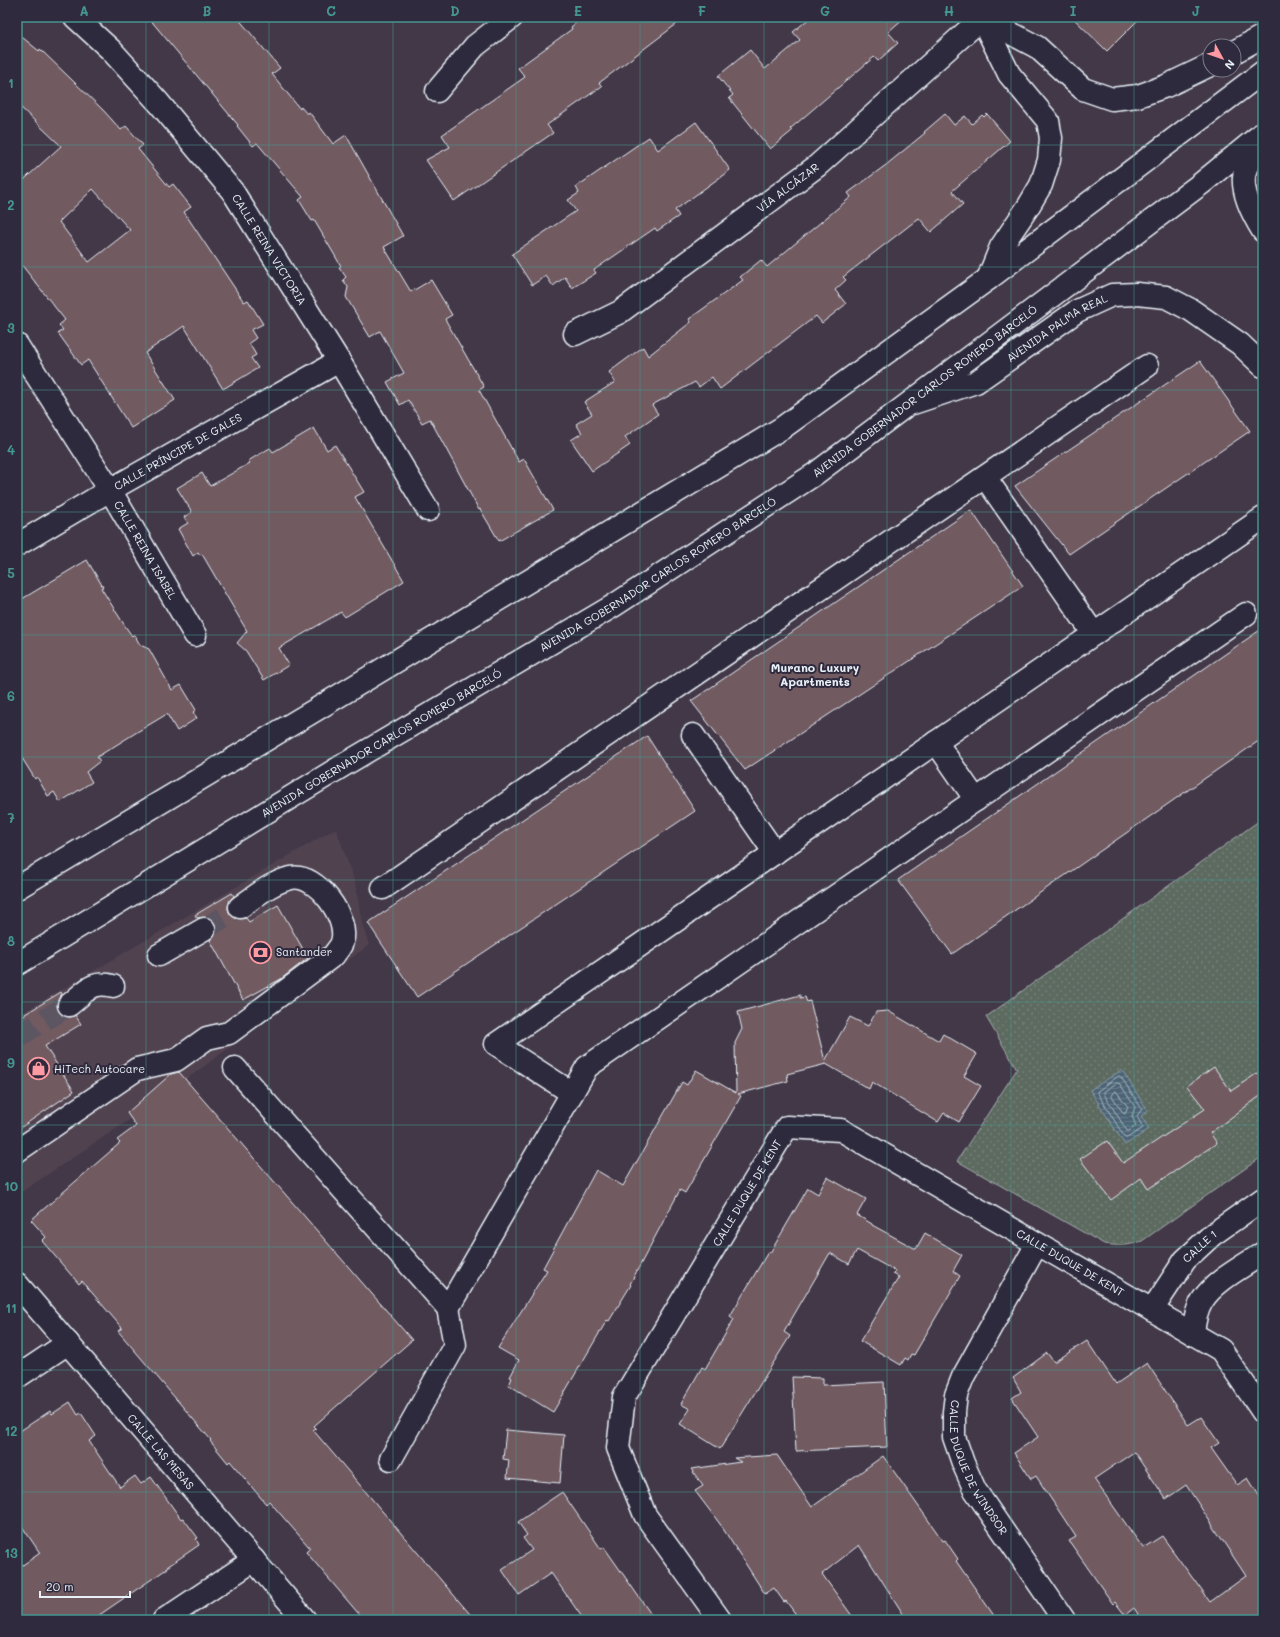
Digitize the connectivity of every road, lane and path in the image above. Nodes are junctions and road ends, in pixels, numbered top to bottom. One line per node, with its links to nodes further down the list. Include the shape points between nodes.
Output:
1 (75, 17): 15 (street, CALLE REINA VICTORIA, via 111,50 159,102 233,192)
2 (512, 17): 8 (street, via 475,46)
3 (982, 17): 6 (street, via 1037,47 1083,89 1112,99 1138,96); 12 (street, via 1009,74 1048,121 1051,138 1049,160 1041,185 1001,246); 13 (street, VÍA ALCÁZAR, via 817,166 620,312)
4 (1263, 36): 5 (street)
5 (1242, 48)
6 (1202, 69)
7 (1263, 72): 12 (street)
8 (437, 91)
9 (1263, 133): 18 (street, AVENIDA GOBERNADOR CARLOS ROMERO BARCELÓ, via 1202,183)
10 (1263, 142): 11 (street, via 1245,169 1244,184 1247,201)
11 (1263, 231)
12 (988, 279): 31 (street, via 782,428)
13 (575, 334)
14 (17, 345): 20 (street, CALLE REINA ISABEL)
15 (339, 361): 20 (street, CALLE PRÍNCIPE DE GALES); 21 (street, CALLE REINA VICTORIA)
16 (1147, 366): 19 (street)
17 (1263, 366): 18 (street, AVENIDA PALMA REAL, via 1240,344 1191,310 1166,297 1112,295 1077,310 976,382)
18 (910, 404): 36 (street, AVENIDA GOBERNADOR CARLOS ROMERO BARCELÓ, via 815,474 613,606 347,763)
19 (985, 477): 25 (street); 32 (street)
20 (110, 490): 23 (street, CALLE PRÍNCIPE DE GALES); 26 (street, CALLE REINA ISABEL)
21 (428, 510)
22 (1263, 518): 25 (street)
23 (17, 545)
24 (1246, 614): 29 (street)
25 (1094, 634): 28 (street)
26 (195, 635)
27 (693, 734): 30 (street)
28 (936, 742): 29 (street); 30 (street)
29 (976, 800): 40 (street, via 587,1067)
30 (775, 853): 40 (street, via 496,1044)
31 (17, 888)
32 (383, 888)
33 (240, 907): 41 (street, via 285,880 300,878 309,881 322,891 336,910 343,930 342,942 334,955 229,1033 207,1038 176,1060 137,1069)
34 (204, 930): 35 (street)
35 (159, 955)
36 (17, 964)
37 (113, 986): 38 (street, via 95,984)
38 (69, 1005)
39 (235, 1068): 46 (street)
40 (572, 1093): 46 (street)
41 (17, 1151)
42 (1263, 1199): 47 (street, CALLE 1, via 1212,1235 1185,1260)
43 (1037, 1244): 47 (street, CALLE DUQUE DE KENT); 56 (street, CALLE DUQUE DE KENT, via 841,1130 787,1127 624,1397 618,1448 645,1515); 57 (street, CALLE DUQUE DE WINDSOR, via 963,1377 956,1395 954,1437 975,1490)
44 (1263, 1253): 48 (street, via 1215,1285 1202,1301 1194,1319)
45 (17, 1284): 49 (street, CALLE LAS MESAS)
46 (448, 1308): 52 (street, via 455,1345)
47 (1152, 1310): 48 (street, CALLE DUQUE DE KENT)
48 (1193, 1334): 51 (street, CALLE DUQUE DE KENT, via 1221,1350)
49 (68, 1343): 50 (street); 53 (street, CALLE LAS MESAS)
50 (17, 1378)
51 (1263, 1412)
52 (391, 1459)
53 (254, 1560): 54 (street); 55 (street, CALLE LAS MESAS)
54 (164, 1620)
55 (305, 1620)
56 (720, 1620)
57 (1064, 1620)

